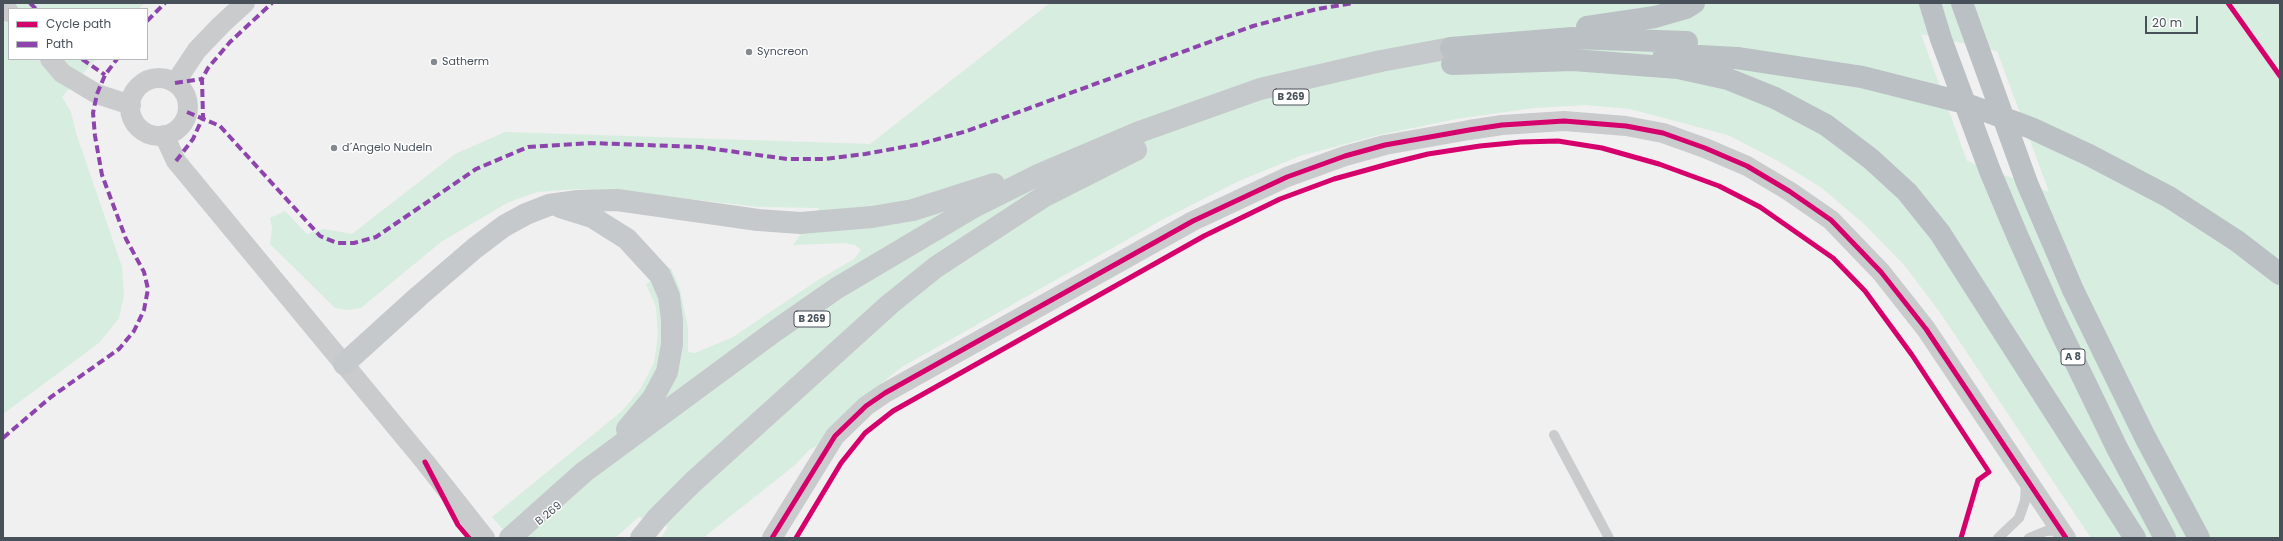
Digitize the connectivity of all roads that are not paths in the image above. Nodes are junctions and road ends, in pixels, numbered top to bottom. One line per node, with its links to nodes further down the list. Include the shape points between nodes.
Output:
1 (246, 3): 7 (street, via 197,50)
2 (1694, 3): 5 (highway, via 1686,8 1655,17 1527,35)
3 (1930, 3): 28 (highway, A 8 / A 8, via 1990,170 2055,320 2117,448)
4 (1962, 3): 29 (highway, A 8, via 2027,183 2073,290 2145,437)
5 (1452, 56): 10 (main road, B 269 / B 269, via 1263,104); 12 (highway, via 1572,38 1738,45 1865,64 1965,89 2036,115 2176,186 2245,230); 13 (highway, via 1613,52 1729,58 1862,77 1961,102 2038,131 2169,197 2237,241); 27 (highway, via 1573,60 1678,68 1741,85 1775,98 1826,125 1871,159 1907,192 1940,233)
6 (51, 60): 8 (street, via 62,73 97,94)
7 (175, 83): 8 (street, via 162,78 145,82 135,92); 9 (street, via 186,96 187,112 184,122 177,129)
8 (131, 105): 9 (street, via 134,120 140,128 154,135)
9 (164, 135): 14 (street, via 168,149 176,161)
10 (1139, 140): 11 (main road, via 912,210 872,217 800,223 758,220 617,200); 16 (main road, via 1029,180 972,208 909,244 837,288 775,331); 21 (main road, B 269 / B 269, via 975,222 841,300 708,392); 22 (main road, via 1044,197 936,267 890,304 692,483)
11 (549, 205): 14 (main road, via 504,226 475,248); 16 (main road, via 592,217 627,239 660,275 669,296 672,344 667,372 653,398 630,426)
12 (2280, 258)
13 (2280, 274)
14 (344, 364): 19 (street)
15 (1554, 434): 24 (lane)
16 (584, 472): 20 (main road)
17 (2026, 479): 18 (street); 23 (street, via 1926,329 1881,272 1831,220 1747,166 1663,133 1590,122 1538,122 1469,130 1385,145 1345,156 1287,177 1193,221 898,385 866,406 835,436); 25 (lane, via 2023,511)
18 (2064, 534): 26 (lane, via 2046,531)
19 (485, 538)
20 (510, 538)
21 (519, 538)
22 (641, 538)
23 (772, 538)
24 (1609, 538)
25 (1998, 538)
26 (2029, 538)
27 (2134, 538)
28 (2165, 538)
29 (2199, 538)

